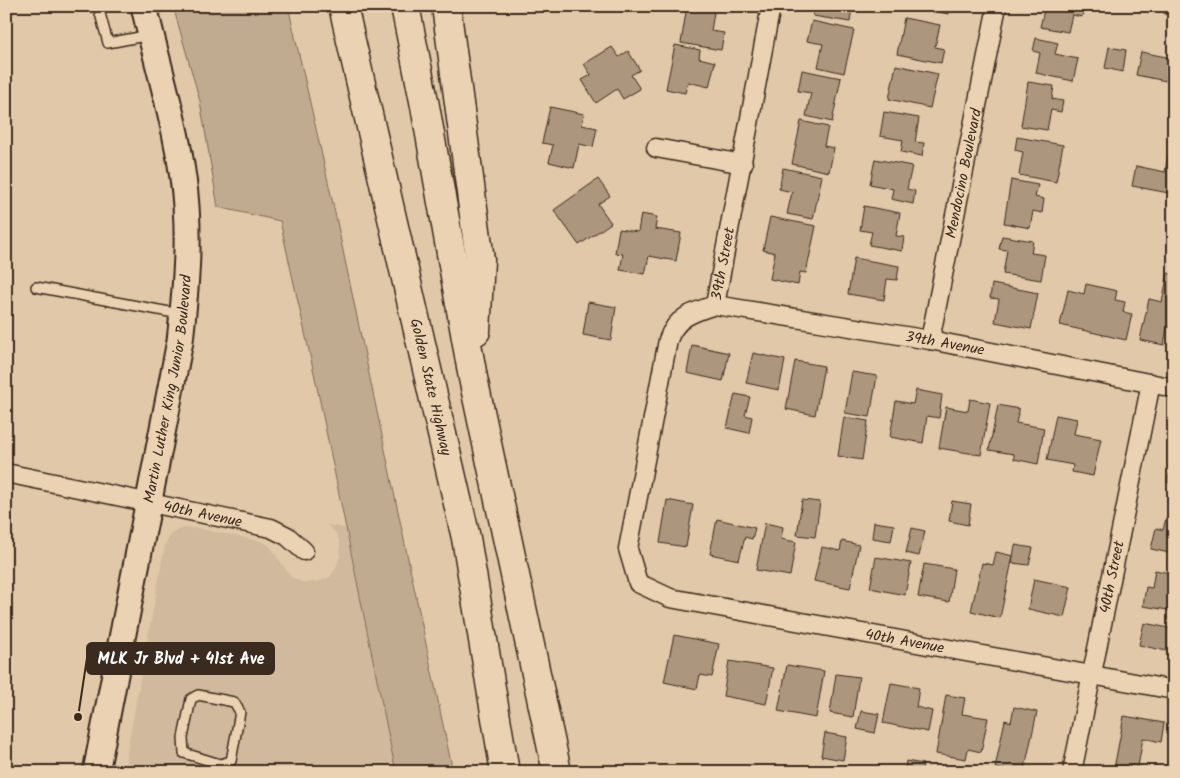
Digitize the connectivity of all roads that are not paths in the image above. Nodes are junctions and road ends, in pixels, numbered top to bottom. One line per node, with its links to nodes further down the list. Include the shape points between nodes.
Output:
1 (98, 6): 8 (lane, via 108,43)
2 (144, 6): 8 (street, Martin Luther King Junior Boulevard)
3 (342, 6): 26 (highway, Golden State Highway, via 466,538)
4 (405, 6): 15 (highway)
5 (446, 6): 15 (highway, via 480,260)
6 (771, 6): 10 (street, 39th Street)
7 (997, 6): 14 (street, Mendocino Boulevard)
8 (150, 35): 13 (street, Martin Luther King Junior Boulevard, via 174,127 183,178 187,233)
9 (656, 148): 10 (street)
10 (743, 164): 12 (street, 39th Street)
11 (36, 287): 13 (lane)
12 (714, 305): 14 (street, 39th Avenue); 21 (street, 39th Street, via 682,318 668,340 628,542)
13 (183, 314): 19 (street, Martin Luther King Junior Boulevard)
14 (930, 340): 16 (street, 39th Avenue)
15 (473, 378): 27 (highway)
16 (1151, 383): 17 (street, 39th Avenue); 22 (street, 40th Street)
17 (1174, 388)
18 (6, 473): 19 (street, 40th Avenue)
19 (147, 502): 20 (street, 40th Avenue, via 270,528 287,536); 25 (street, Martin Luther King Junior Boulevard)
20 (304, 551)
21 (638, 583): 22 (street, 40th Avenue, via 670,598)
22 (1091, 675): 23 (street, 40th Avenue); 28 (street, 40th Street)
23 (1174, 690)
24 (219, 768): 24 (lane, via 184,754 183,738 191,699 198,694 234,702 240,712 231,761)
25 (96, 772)
26 (505, 772)
27 (557, 772)
28 (1072, 772)

